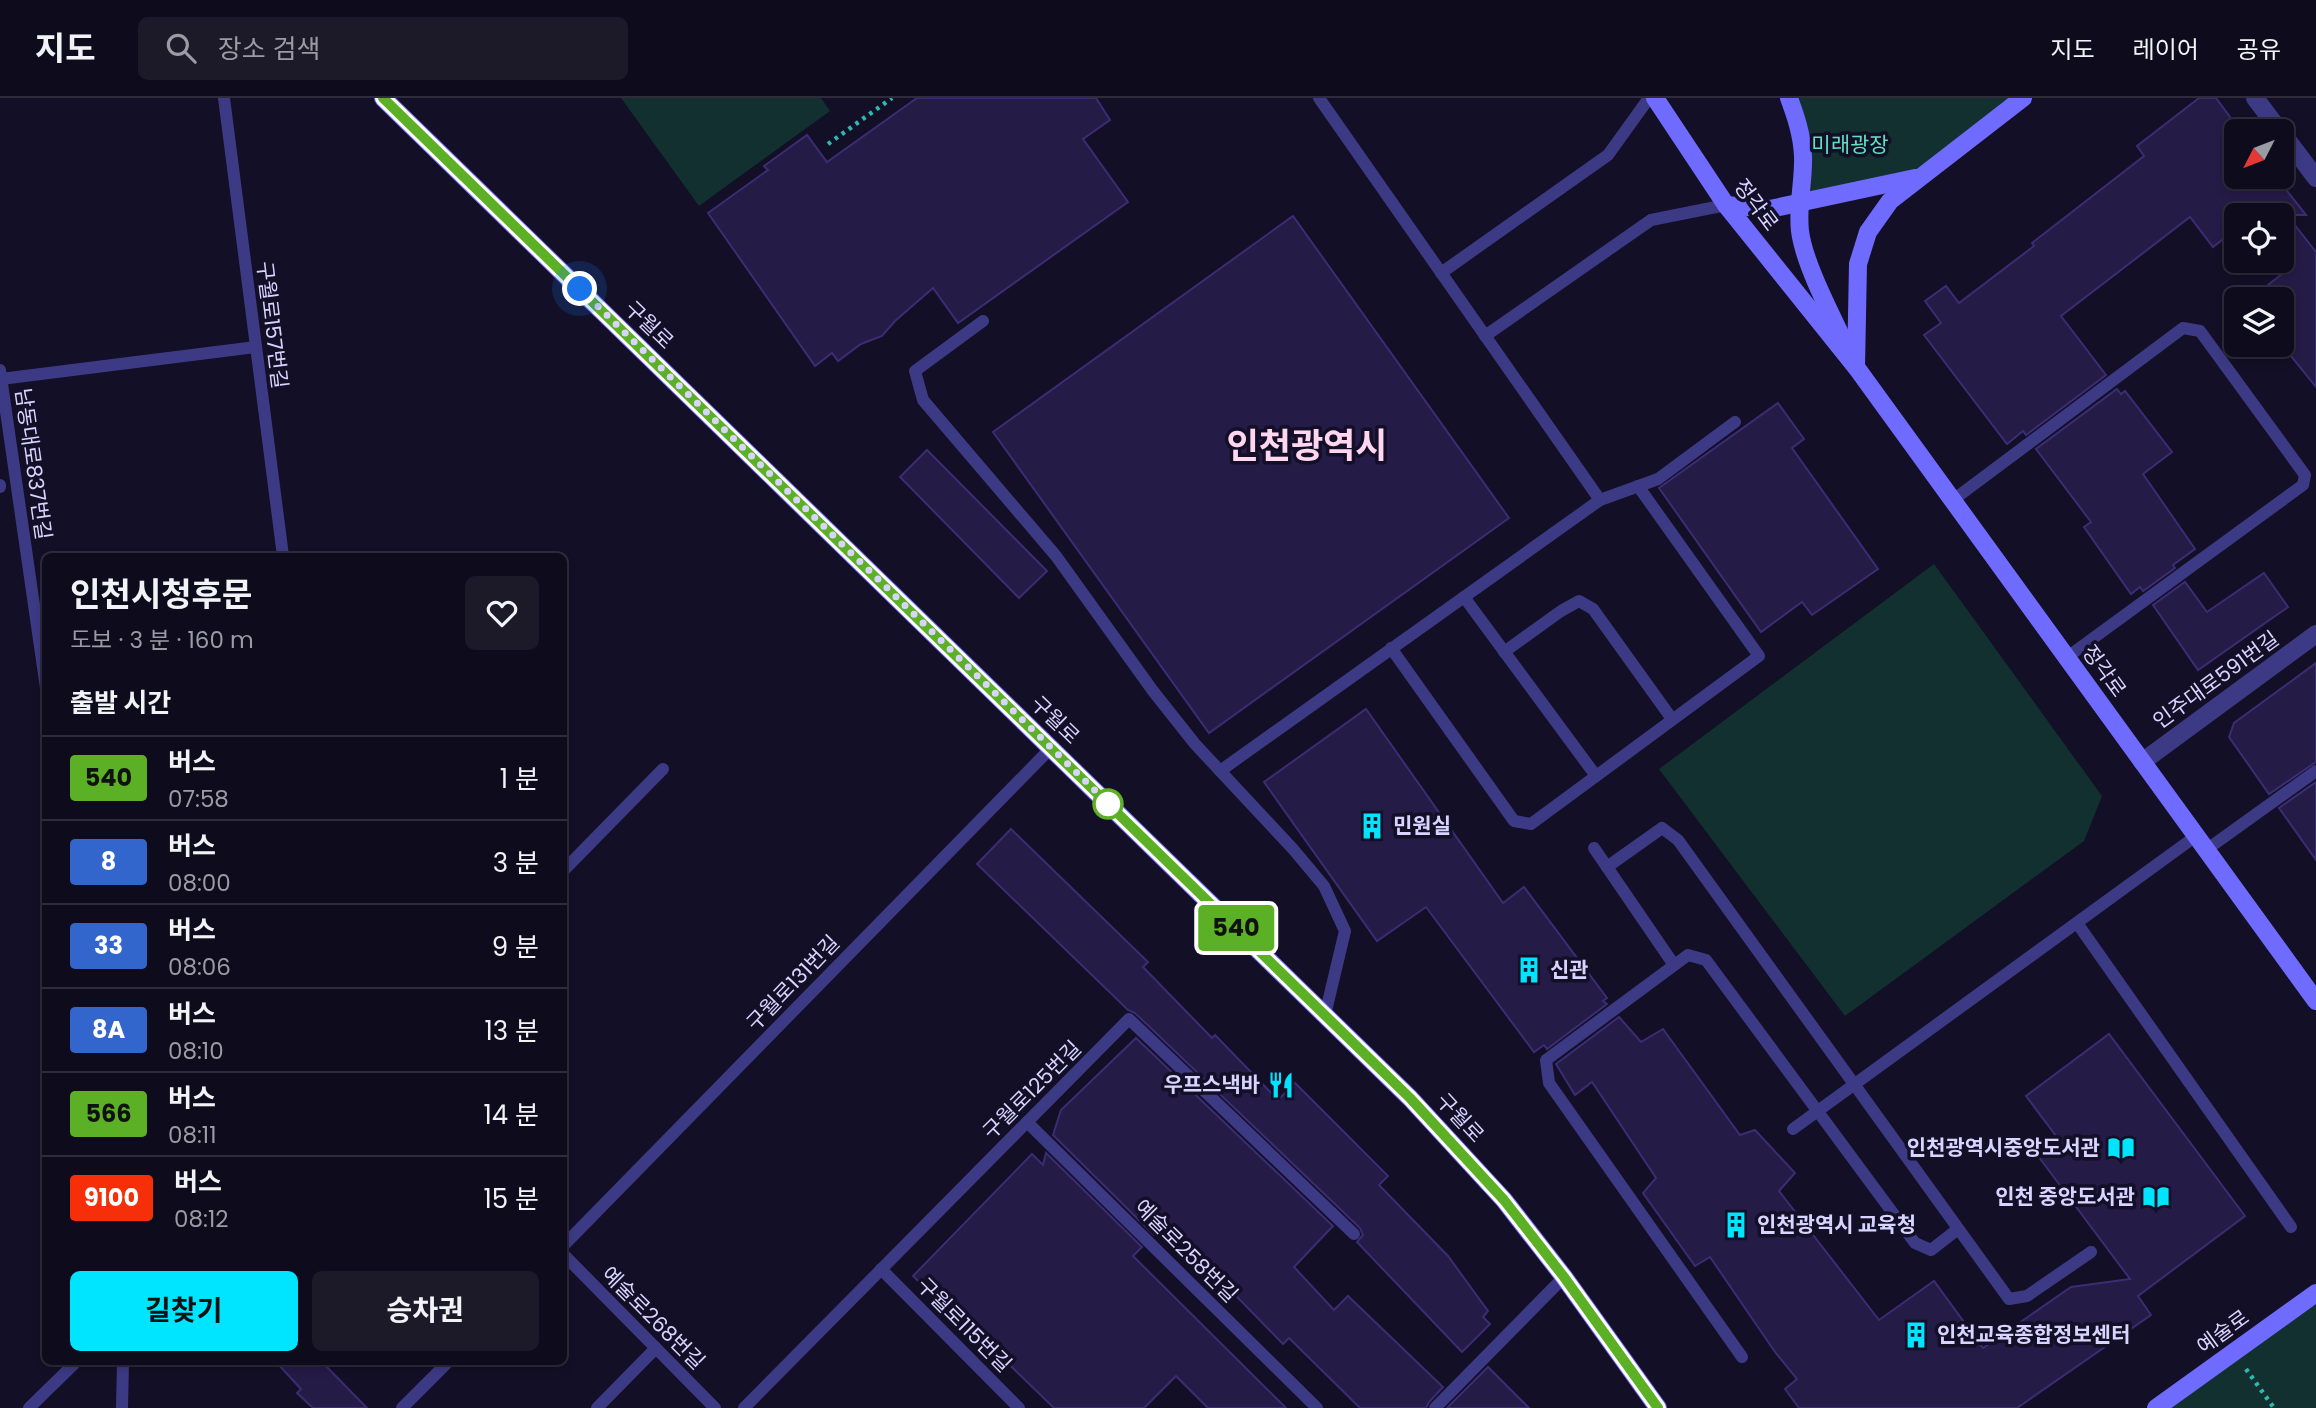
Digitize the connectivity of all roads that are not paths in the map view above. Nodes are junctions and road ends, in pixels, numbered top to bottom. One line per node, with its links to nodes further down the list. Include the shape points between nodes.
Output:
1 (224, 98): 18 (lane, 구월로157번길)
2 (383, 98): 33 (main road, 구월로)
3 (1320, 98): 15 (lane)
4 (1650, 98): 15 (lane, via 1608,155)
5 (1655, 98): 14 (main road, 정각로)
6 (1789, 98): 13 (main road, 정각로, via 1803,157)
7 (2023, 98): 11 (main road)
8 (2255, 98): 9 (street)
9 (2271, 119)
10 (2294, 149): 12 (street)
11 (1922, 176): 13 (main road); 19 (main road, via 1890,201 1868,232 1858,264)
12 (2316, 178)
13 (1798, 204): 14 (main road, via 1770,209); 19 (main road, 정각로, via 1801,235 1818,285)
14 (1726, 205): 17 (lane, via 1651,220); 19 (main road, 정각로)
15 (1441, 273): 17 (lane)
16 (983, 321): 36 (lane, via 915,371 923,400 1056,556 1153,691)
17 (1485, 335): 23 (lane)
18 (256, 347): 20 (lane); 25 (lane, 구월로157번길)
19 (1856, 367): 24 (main road, 정각로)
20 (1, 375): 31 (lane, 남동대로837번길)
21 (1735, 422): 22 (lane, via 1658,479)
22 (1638, 486): 23 (lane); 32 (lane, via 1759,656)
23 (1600, 500): 26 (lane)
24 (1953, 500): 30 (main road, 정각로); 30 (lane, via 2183,328 2200,331 2305,475 2303,485)
25 (283, 553)
26 (1464, 597): 28 (lane); 29 (lane)
27 (2316, 634): 34 (street, 인주대로591번길)
28 (1391, 648): 36 (lane); 38 (lane, via 1514,821 1531,824)
29 (1504, 652): 32 (lane, via 1579,601 1593,608); 38 (lane)
30 (2066, 657): 34 (main road, 정각로)
31 (42, 660)
32 (1672, 719): 38 (lane)
33 (1051, 748): 46 (main road, 구월로); 54 (lane, 구월로131번길)
34 (2142, 762): 39 (main road, 정각로)
35 (663, 769): 41 (lane)
36 (1220, 771): 46 (lane, via 1324,886 1345,931)
37 (2316, 771): 39 (lane)
38 (1596, 776)
39 (2201, 843): 43 (lane); 45 (main road, 정각로)
40 (1594, 848): 42 (lane)
41 (567, 867)
42 (1607, 867): 44 (lane); 47 (lane, via 1662,828 1678,840)
43 (2077, 923): 47 (lane); 51 (lane)
44 (1674, 965): 48 (lane, via 1688,955 1706,960); 61 (lane, via 1546,1059 1549,1083)
45 (2316, 1001)
46 (1325, 1015): 58 (main road, 구월로, via 1459,1149)
47 (1853, 1086): 48 (lane); 52 (lane)
48 (1817, 1112): 50 (lane); 52 (lane, via 1915,1243 1931,1250)
49 (1027, 1122): 53 (lane, 구월로125번길, via 1129,1019); 57 (lane, 구월로125번길); 72 (lane, 예술로258번길)
50 (1793, 1129)
51 (2291, 1227)
52 (1958, 1229): 55 (lane, via 2009,1299 2027,1296)
53 (1354, 1234)
54 (567, 1242)
55 (2091, 1252)
56 (567, 1258): 60 (lane, 예술로268번길)
57 (881, 1269): 70 (lane, 구월로125번길); 71 (lane, 구월로115번길)
58 (1564, 1277): 73 (lane); 74 (main road, 구월로)
59 (2316, 1293): 75 (main road, 예술로)
60 (656, 1348): 68 (lane); 69 (lane, 예술로268번길)
61 (1742, 1357)
62 (73, 1365): 65 (lane)
63 (123, 1365): 66 (lane)
64 (445, 1365): 67 (lane)
65 (29, 1408)
66 (122, 1408)
67 (402, 1408)
68 (597, 1408)
69 (715, 1408)
70 (744, 1408)
71 (1019, 1408)
72 (1317, 1408)
73 (1434, 1408)
74 (1658, 1408)
75 (2156, 1408)

